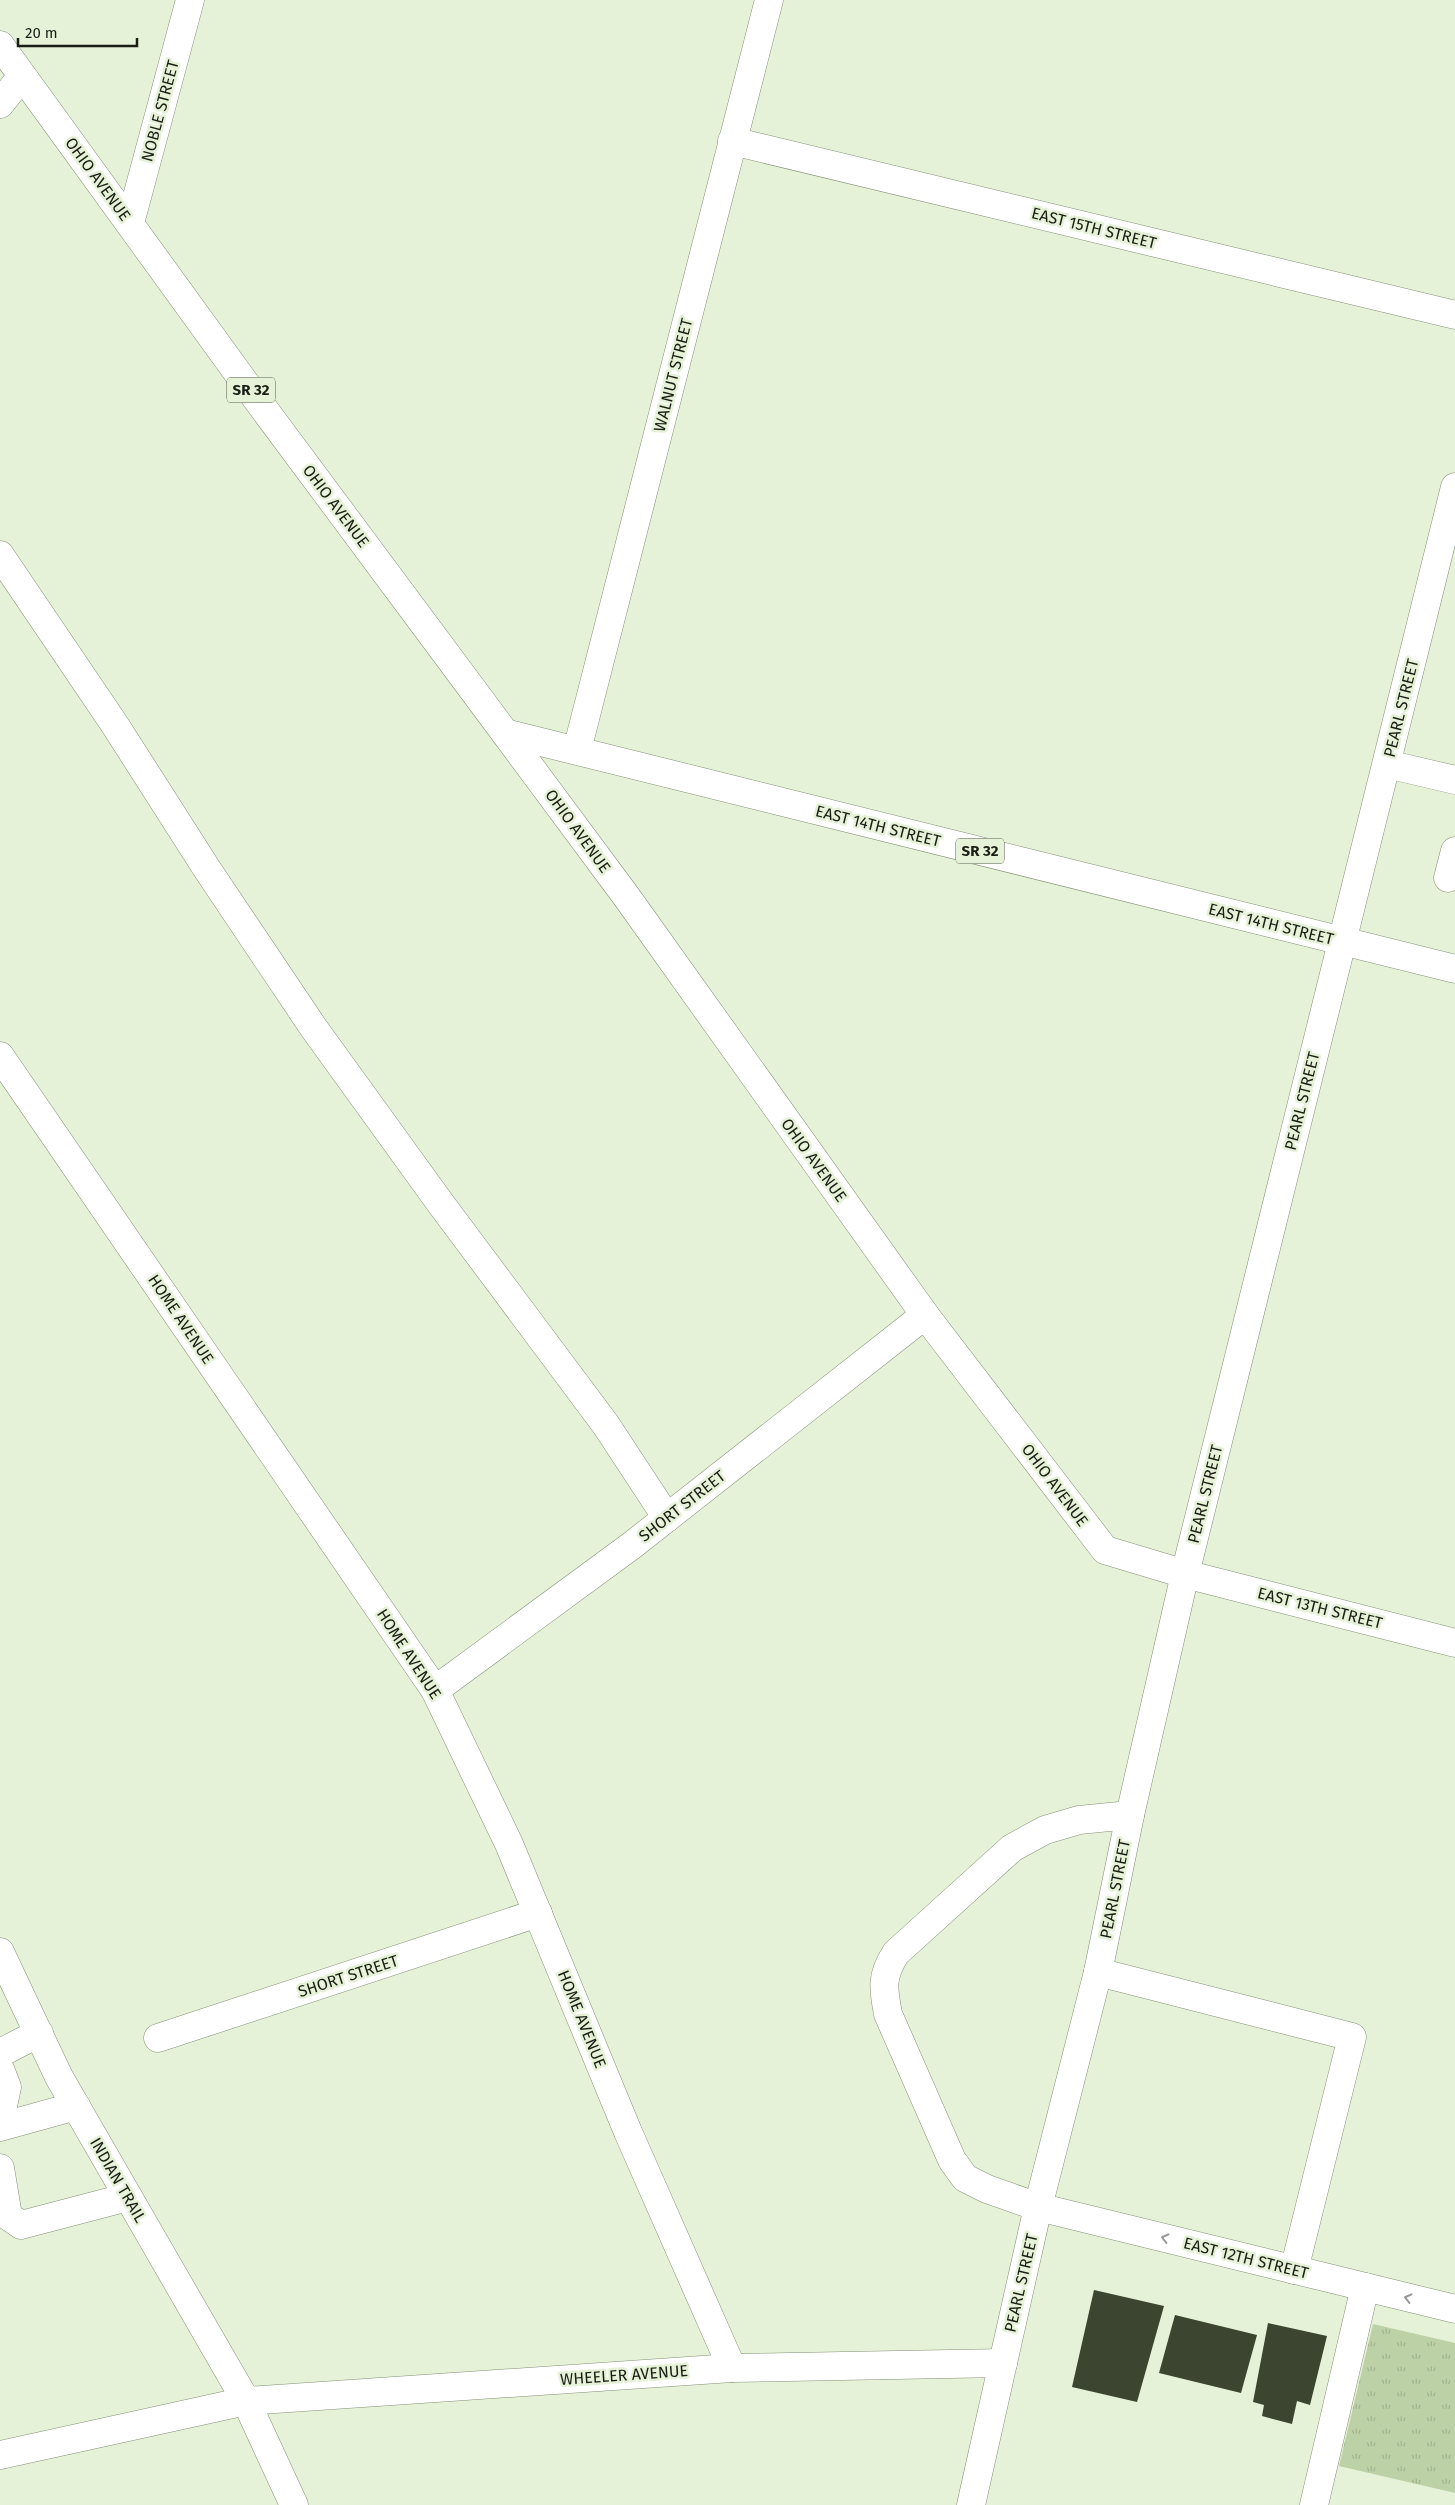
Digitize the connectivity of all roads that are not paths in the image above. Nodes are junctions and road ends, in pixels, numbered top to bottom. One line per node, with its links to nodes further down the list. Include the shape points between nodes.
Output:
1 (190, 0): 7 (street, NOBLE STREET)
2 (769, 0): 6 (street, WALNUT STREET)
3 (0, 45): 4 (street, OHIO AVENUE / SR 32)
4 (22, 76): 5 (street); 7 (street, OHIO AVENUE / SR 32)
5 (0, 104)
6 (732, 141): 8 (street, EAST 15TH STREET); 12 (street, WALNUT STREET)
7 (130, 223): 11 (street, OHIO AVENUE / SR 32)
8 (1455, 315)
9 (1455, 487): 13 (street, PEARL STREET)
10 (0, 555): 21 (street, via 313,1027 606,1425)
11 (505, 732): 12 (street, EAST 14TH STREET / SR 32); 20 (street, OHIO AVENUE)
12 (577, 750): 17 (street, EAST 14TH STREET / SR 32)
13 (1387, 764): 14 (street); 17 (street, PEARL STREET)
14 (1455, 780)
15 (1455, 851): 16 (street)
16 (1448, 878)
17 (1342, 941): 18 (street, EAST 14TH STREET / SR 32); 22 (street, PEARL STREET)
18 (1455, 969)
19 (0, 1056): 24 (street, HOME AVENUE)
20 (925, 1315): 21 (street, SHORT STREET); 22 (street, OHIO AVENUE, via 1105,1550)
21 (667, 1518): 24 (street, SHORT STREET)
22 (1185, 1574): 23 (street, EAST 13TH STREET); 25 (street, PEARL STREET)
23 (1455, 1643)
24 (435, 1690): 26 (street, HOME AVENUE)
25 (1130, 1814): 28 (street, PEARL STREET); 38 (street, EAST 12TH STREET, via 1080,1820 1045,1830 1012,1848 896,1953 886,1969 883,1990 888,2014 952,2160 965,2178 987,2190)
26 (538, 1913): 30 (street, SHORT STREET); 43 (street, HOME AVENUE, via 628,2132)
27 (0, 1952): 29 (street, INDIAN TRAIL)
28 (1098, 1972): 38 (street, PEARL STREET); 39 (street, via 1352,2037)
29 (39, 2033): 31 (street); 33 (street, INDIAN TRAIL)
30 (158, 2038)
31 (0, 2053)
32 (0, 2069): 34 (street, via 7,2087)
33 (76, 2106): 35 (street); 37 (street, INDIAN TRAIL)
34 (0, 2120)
35 (0, 2127)
36 (0, 2168): 37 (street, via 8,2216 21,2225)
37 (128, 2197): 44 (street, INDIAN TRAIL)
38 (1038, 2207): 39 (street, EAST 12TH STREET, one-way to 38); 42 (street, PEARL STREET)
39 (1294, 2270): 40 (street, EAST 12TH STREET)
40 (1365, 2287): 41 (street, EAST 12TH STREET, one-way to 40); 48 (street)
41 (1455, 2309)
42 (1003, 2363): 43 (street, WHEELER AVENUE); 47 (street, PEARL STREET)
43 (732, 2368): 44 (street, WHEELER AVENUE)
44 (246, 2401): 45 (street, WHEELER AVENUE); 46 (street, INDIAN TRAIL)
45 (0, 2455)
46 (294, 2505)
47 (971, 2505)
48 (1314, 2505)

